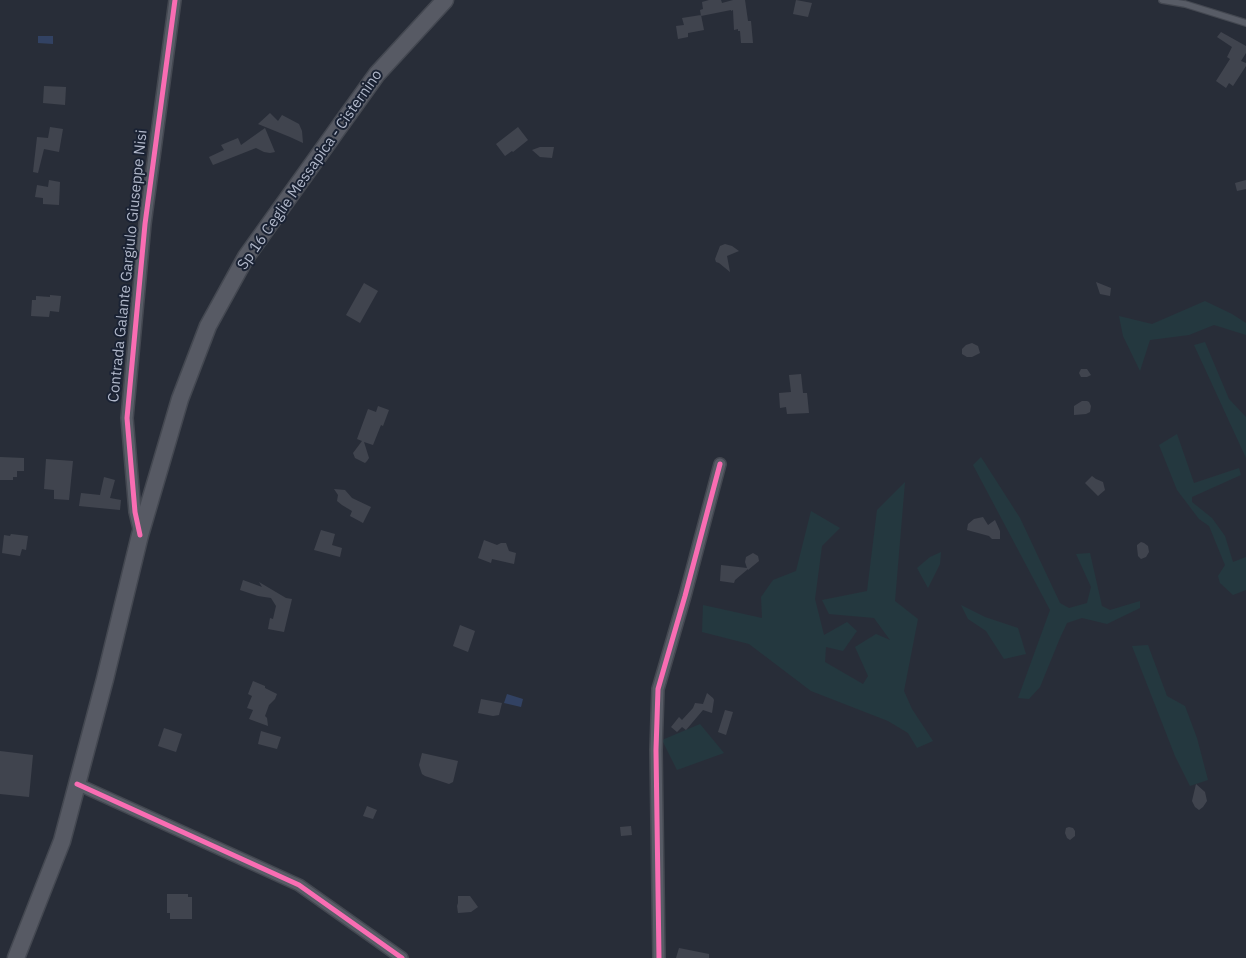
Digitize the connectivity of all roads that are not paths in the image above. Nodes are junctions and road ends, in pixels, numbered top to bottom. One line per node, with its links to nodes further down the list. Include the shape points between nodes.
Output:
1 (175, 0): 6 (street, Contrada Galante Gargiulo Giuseppe Nisi, via 145,224 127,418)
2 (445, 0): 6 (main road, Sp 16 Ceglie Messapica - Cisternino, via 378,74 246,257 208,326 183,390)
3 (1162, 0): 4 (lane)
4 (1246, 23)
5 (720, 464): 10 (street, via 658,689)
6 (140, 535): 7 (main road, Sp 16 Ceglie Messapica - Cisternino)
7 (77, 784): 8 (main road, Sp 16 Ceglie Messapica - Cisternino, via 62,841); 9 (street, via 299,885)
8 (16, 958)
9 (402, 958)
10 (659, 958)

